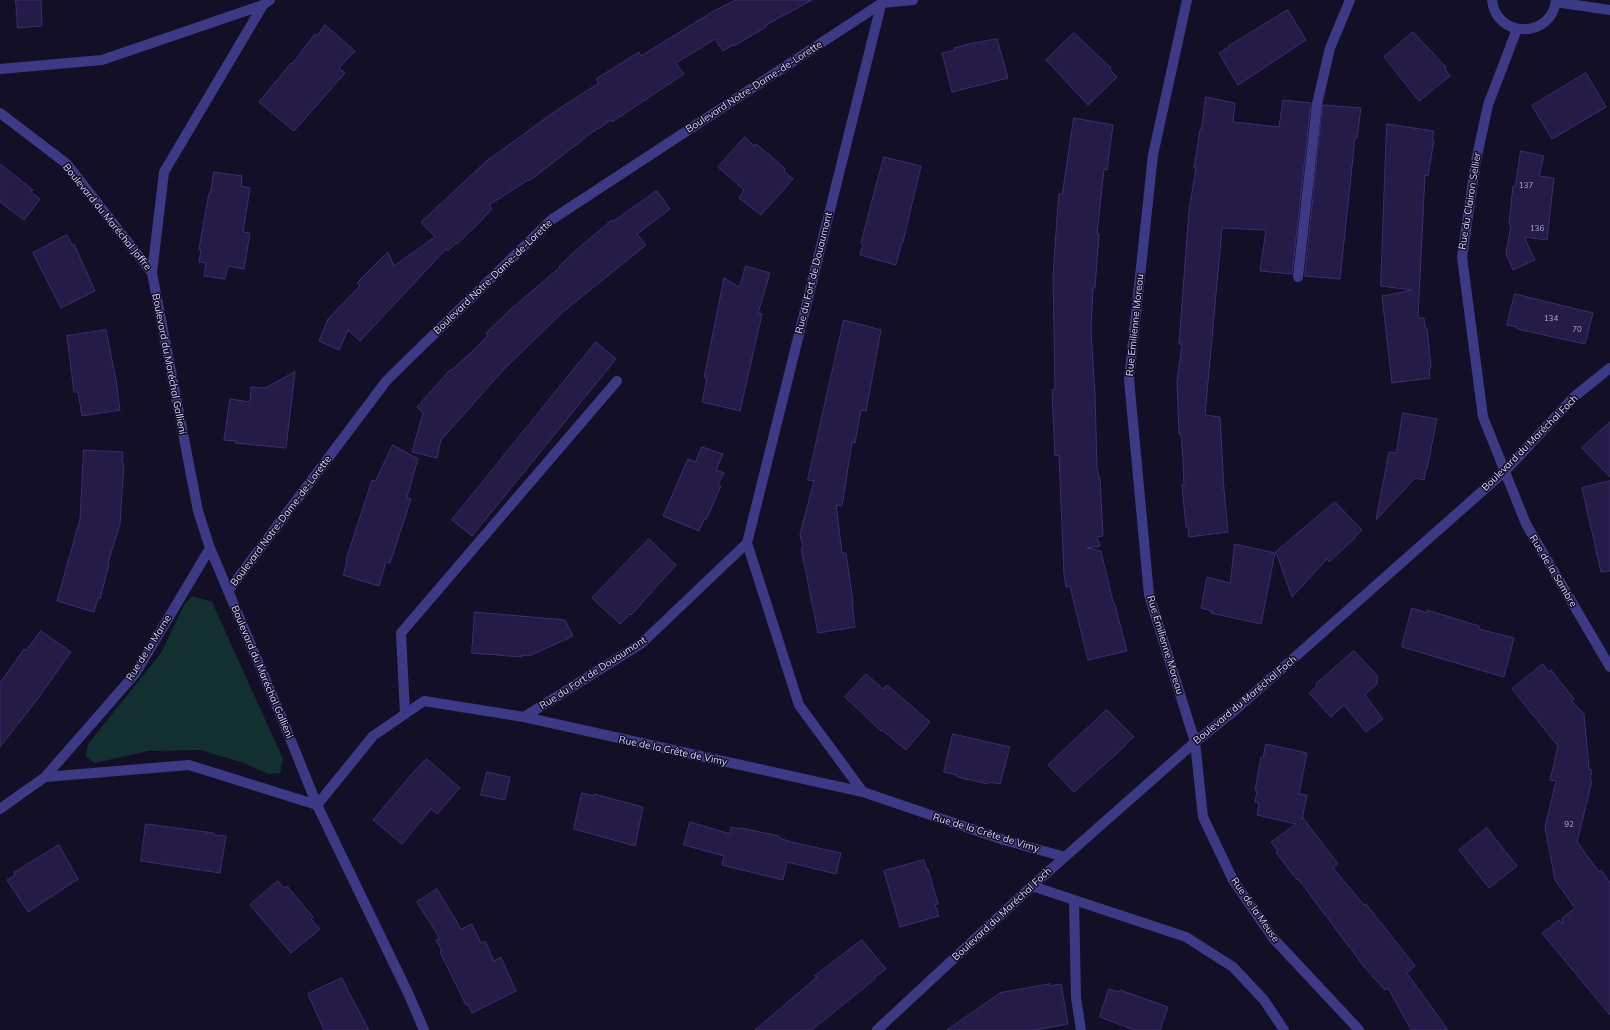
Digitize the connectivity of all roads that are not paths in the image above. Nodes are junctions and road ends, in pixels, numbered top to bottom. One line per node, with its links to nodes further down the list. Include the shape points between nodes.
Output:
1 (913, 0): 6 (street, Boulevard Notre-Dame-de-Lorette)
2 (1187, 0): 23 (street, Rue Emilienne Moreau, via 1153,155 1129,379 1149,595)
3 (1350, 0): 13 (street, via 1330,48 1317,104)
4 (1492, 0): 9 (street, via 1500,19)
5 (1556, 1): 8 (street); 9 (street, via 1553,12 1538,27)
6 (882, 2): 17 (street, Rue du Fort de Douaumont); 19 (street, Boulevard Notre-Dame-de-Lorette, via 551,220 387,380)
7 (267, 3): 10 (street, Boulevard du Maréchal Joffre, via 102,60); 12 (street, Boulevard du Maréchal Joffre, via 164,172)
8 (1610, 10)
9 (1516, 29): 16 (street, Rue du Clairon Sellier, via 1488,105 1476,161 1462,257 1484,417)
10 (0, 69)
11 (0, 113): 12 (street, Boulevard du Maréchal Joffre, via 67,164)
12 (152, 273): 18 (street, Boulevard du Maréchal Gallieni, via 198,511)
13 (1298, 277)
14 (1610, 368): 16 (street, Boulevard du Maréchal Foch, via 1575,396)
15 (617, 381): 21 (street, via 401,633)
16 (1505, 471): 20 (street, Rue de la Sambre, via 1526,524); 23 (street, Boulevard du Maréchal Foch, via 1234,711)
17 (747, 543): 22 (street, Rue du Fort de Douaumont, via 642,643); 25 (street, via 799,705)
18 (210, 548): 19 (street, Boulevard du Maréchal Gallieni); 24 (street, Rue de la Marne, via 135,674)
19 (228, 591): 26 (street, Boulevard du Maréchal Gallieni)
20 (1610, 667)
21 (405, 714): 22 (street, Rue de la Crête de Vimy, via 424,701); 26 (street, Rue de la Crête de Vimy, via 373,736)
22 (524, 718): 25 (street, Rue de la Crête de Vimy)
23 (1195, 742): 28 (street, Boulevard du Maréchal Foch); 35 (street, Rue de la Meuse, via 1203,817 1233,880 1273,938)
24 (45, 777): 26 (street, via 189,765); 27 (street, Rue de la Marne)
25 (863, 792): 28 (street, Rue de la Crête de Vimy, via 1004,840)
26 (317, 806): 31 (street, Boulevard du Maréchal Gallieni)
27 (0, 809)
28 (1065, 857): 29 (street, Boulevard du Maréchal Foch)
29 (1032, 886): 30 (street); 32 (street, Boulevard du Maréchal Foch)
30 (1074, 900): 33 (street, via 1076,998); 34 (street, via 1186,937 1233,967 1264,1000)
31 (424, 1030)
32 (877, 1030)
33 (1081, 1030)
34 (1284, 1030)
35 (1359, 1030)

